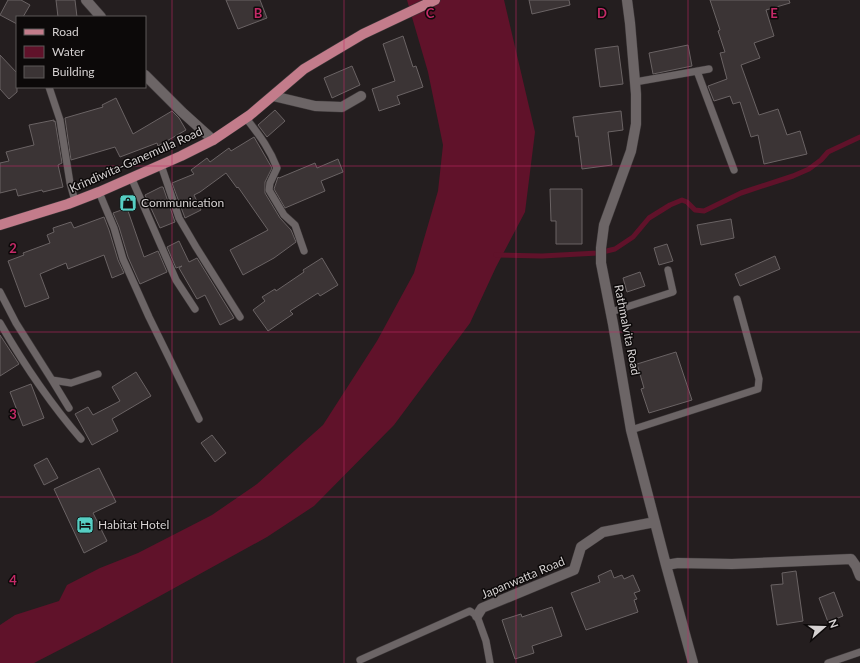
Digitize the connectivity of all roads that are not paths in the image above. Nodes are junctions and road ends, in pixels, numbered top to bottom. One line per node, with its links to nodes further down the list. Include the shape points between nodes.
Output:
1 (86, 0): 4 (street)
2 (435, 0): 10 (main road, Krindiwita-Ganemulla Road, via 363,34 304,69)
3 (627, 0): 8 (street, Rathmalvita Road)
4 (100, 16)
5 (708, 69): 6 (lane)
6 (697, 71): 8 (lane); 15 (lane)
7 (146, 76): 13 (street)
8 (634, 82): 25 (street, Rathmalvita Road, via 636,124 631,151 604,225 601,248 601,263)
9 (50, 88): 18 (lane, via 60,120)
10 (273, 96): 11 (street, via 315,106 342,108); 12 (main road, Krindiwita-Ganemulla Road)
11 (361, 96)
12 (246, 118): 13 (main road, Krindiwita-Ganemulla Road); 20 (lane, via 265,143 277,168 269,190 284,215 295,225)
13 (213, 140): 14 (main road, Krindiwita-Ganemulla Road)
14 (160, 165): 16 (main road, Krindiwita-Ganemulla Road); 26 (lane, via 179,218)
15 (734, 170)
16 (131, 177): 17 (main road, Krindiwita-Ganemulla Road); 24 (lane, via 176,280)
17 (99, 192): 18 (main road, Krindiwita-Ganemulla Road); 31 (lane, via 123,259)
18 (75, 201): 19 (main road, Krindiwita-Ganemulla Road)
19 (0, 226)
20 (304, 251)
21 (668, 270): 25 (lane, via 673,292)
22 (0, 292): 29 (lane)
23 (737, 299): 32 (lane, via 759,379 758,389)
24 (195, 310)
25 (611, 312): 32 (street, Rathmalvita Road)
26 (240, 316)
27 (0, 323): 33 (lane)
28 (98, 374): 29 (lane, via 71,383)
29 (52, 380): 30 (lane)
30 (69, 408)
31 (199, 419)
32 (632, 430): 34 (street, Rathmalvita Road)
33 (80, 439)
34 (655, 522): 35 (street, Rathmalvita Road); 37 (street, Japanwatta Road, via 603,532 581,547 574,570 482,608)
35 (666, 565): 36 (street, via 851,559); 41 (street, Rathmalvita Road)
36 (860, 576)
37 (477, 616): 39 (lane, via 470,611); 40 (lane, via 486,641)
38 (860, 652): 42 (lane)
39 (360, 660)
40 (490, 663)
41 (693, 663)
42 (828, 663)

